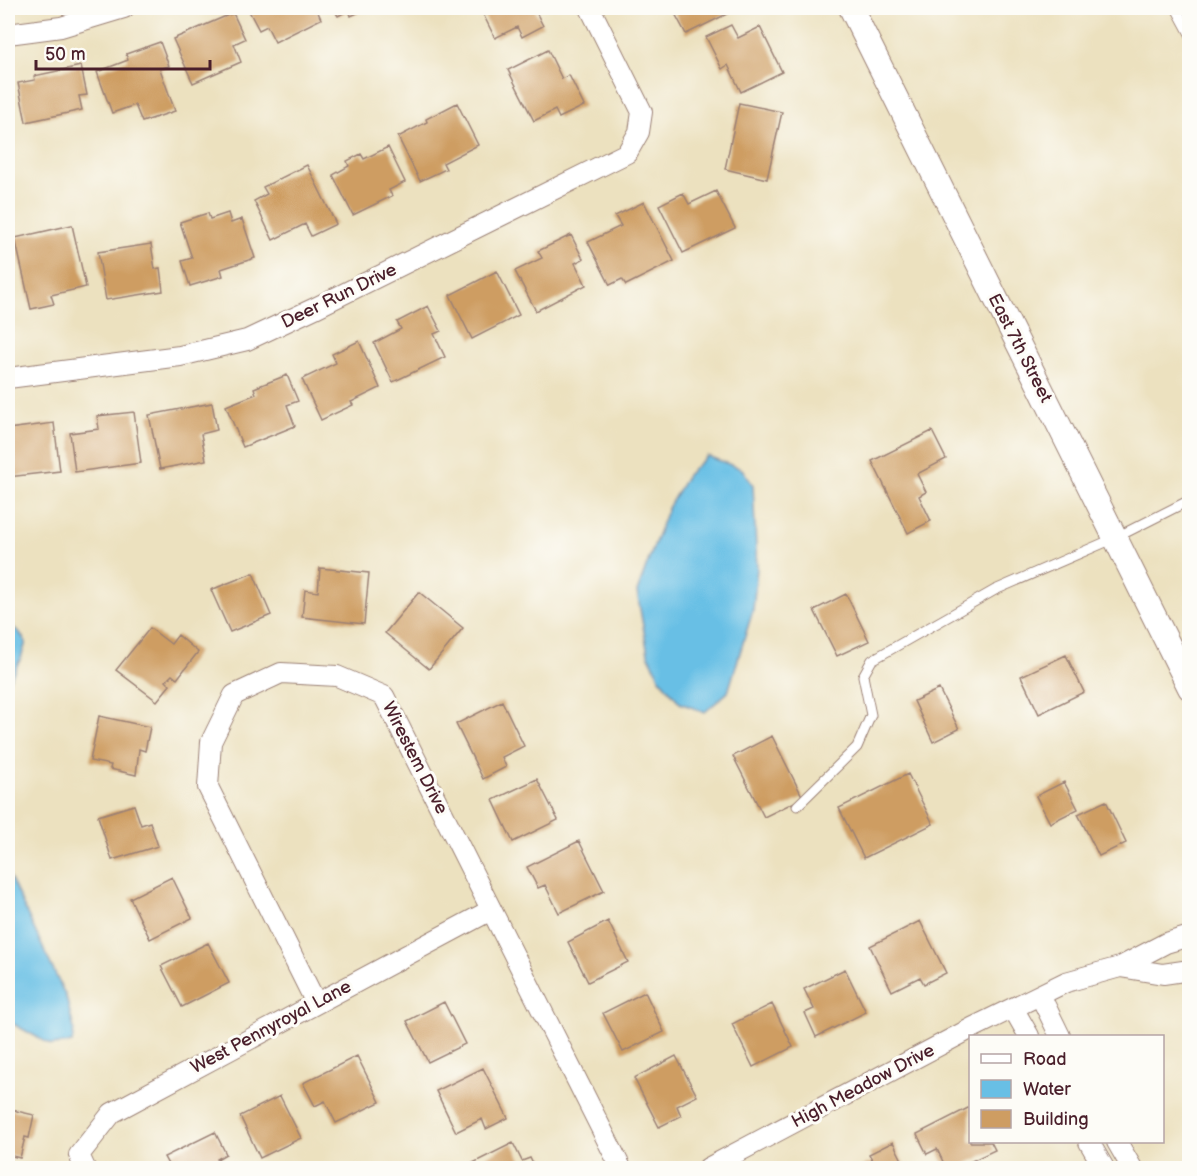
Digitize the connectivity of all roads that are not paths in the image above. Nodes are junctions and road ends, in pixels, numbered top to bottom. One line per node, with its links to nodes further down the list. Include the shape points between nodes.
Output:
1 (124, 8): 5 (street, via 61,27)
2 (590, 8): 7 (street, Deer Run Drive, via 642,112 639,132 627,153 247,340 180,356)
3 (851, 8): 9 (street, East 7th Street)
4 (1176, 8): 6 (lane)
5 (8, 34)
6 (1190, 34)
7 (8, 378)
8 (1190, 500): 9 (lane)
9 (1115, 538): 10 (street, East 7th Street); 11 (lane, via 995,590 872,660 863,676 871,715 857,747)
10 (1190, 688)
11 (797, 806)
12 (491, 910): 17 (street, West Pennyroyal Lane); 17 (street, Wirestem Drive, via 384,696 337,676 281,673 234,696 211,742 208,787); 24 (street, Wirestem Drive)
13 (1190, 936): 14 (street, High Meadow Drive, via 1166,943)
14 (1120, 967): 15 (street, High Meadow Drive, via 1164,975); 16 (street, High Meadow Drive, via 1066,982)
15 (1190, 970)
16 (1040, 995): 18 (street, High Meadow Drive); 20 (street)
17 (316, 1003): 23 (street, West Pennyroyal Lane, via 112,1113 79,1155)
18 (1013, 1008): 19 (street); 25 (street, High Meadow Drive)
19 (1028, 1035)
20 (1060, 1035)
21 (1090, 1143): 26 (street)
22 (1118, 1143): 27 (street)
23 (85, 1168)
24 (621, 1168)
25 (708, 1168)
26 (1104, 1168)
27 (1132, 1168)

